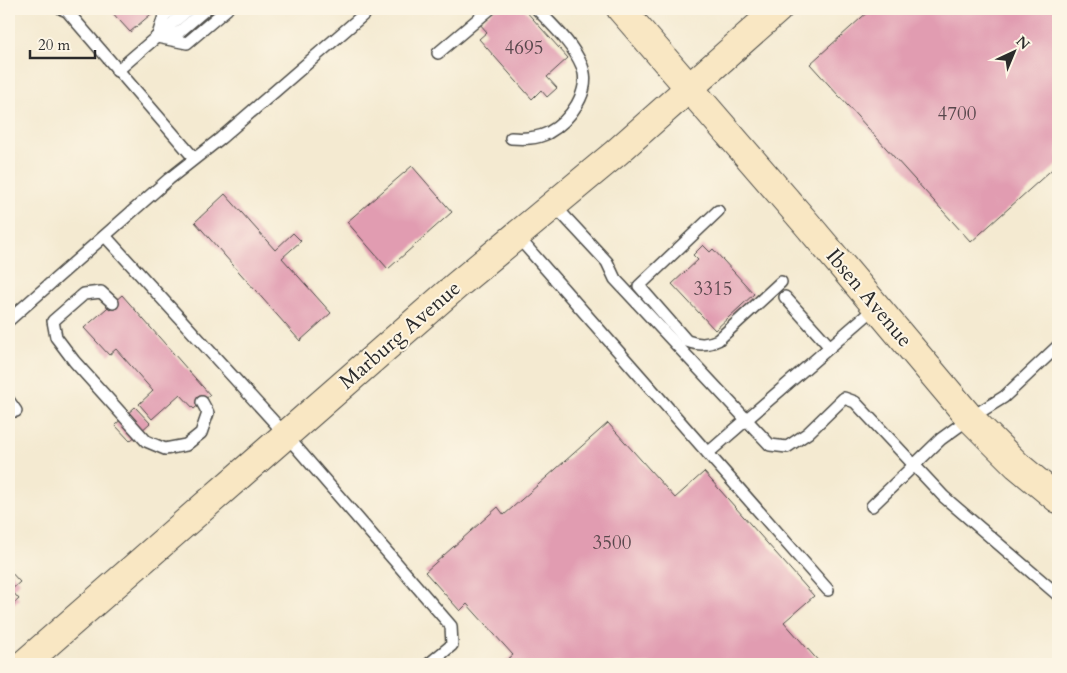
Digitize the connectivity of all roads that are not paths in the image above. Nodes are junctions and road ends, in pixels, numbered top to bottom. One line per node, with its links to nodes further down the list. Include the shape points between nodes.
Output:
1 (62, 9): 13 (lane)
2 (172, 9): 11 (lane, via 164,16)
3 (189, 9): 11 (lane)
4 (206, 9): 11 (lane, via 178,33)
5 (226, 9): 11 (lane, via 187,43)
6 (370, 9): 16 (lane)
7 (490, 9): 12 (lane)
8 (537, 9): 15 (lane, via 574,50 583,68 584,82 579,102 570,115 548,133 528,140)
9 (621, 9): 14 (street, Ibsen Avenue)
10 (778, 9): 14 (street, Marburg Avenue)
11 (157, 37): 13 (lane)
12 (438, 53)
13 (118, 71): 16 (lane)
14 (689, 88): 17 (street, Marburg Avenue); 24 (street, Ibsen Avenue)
15 (511, 138)
16 (194, 158): 19 (lane)
17 (554, 205): 20 (street, Marburg Avenue); 30 (lane, via 607,262 615,279)
18 (718, 211): 21 (lane, via 639,286 687,341 710,344 718,340)
19 (105, 236): 25 (lane); 31 (lane)
20 (517, 236): 31 (street, Marburg Avenue); 32 (lane)
21 (781, 282)
22 (785, 297): 27 (lane)
23 (113, 303): 28 (lane, via 101,292 84,294 53,321 56,337 74,361 146,440 165,449 186,445 201,433 208,413)
24 (876, 307): 27 (lane); 29 (street, Ibsen Avenue)
25 (9, 320)
26 (1058, 346): 29 (lane, via 1004,397)
27 (830, 347): 30 (lane)
28 (202, 402)
29 (970, 418): 33 (lane); 34 (street, Ibsen Avenue)
30 (745, 421): 32 (lane); 33 (lane, via 770,445 787,447 808,434 844,398 855,402)
31 (285, 434): 38 (street, Marburg Avenue); 39 (lane, via 451,626 452,645)
32 (708, 453): 36 (lane)
33 (915, 466): 35 (lane); 37 (lane, via 944,497)
34 (1058, 499)
35 (872, 506)
36 (828, 590)
37 (1058, 595)
38 (24, 664)
39 (429, 664)

